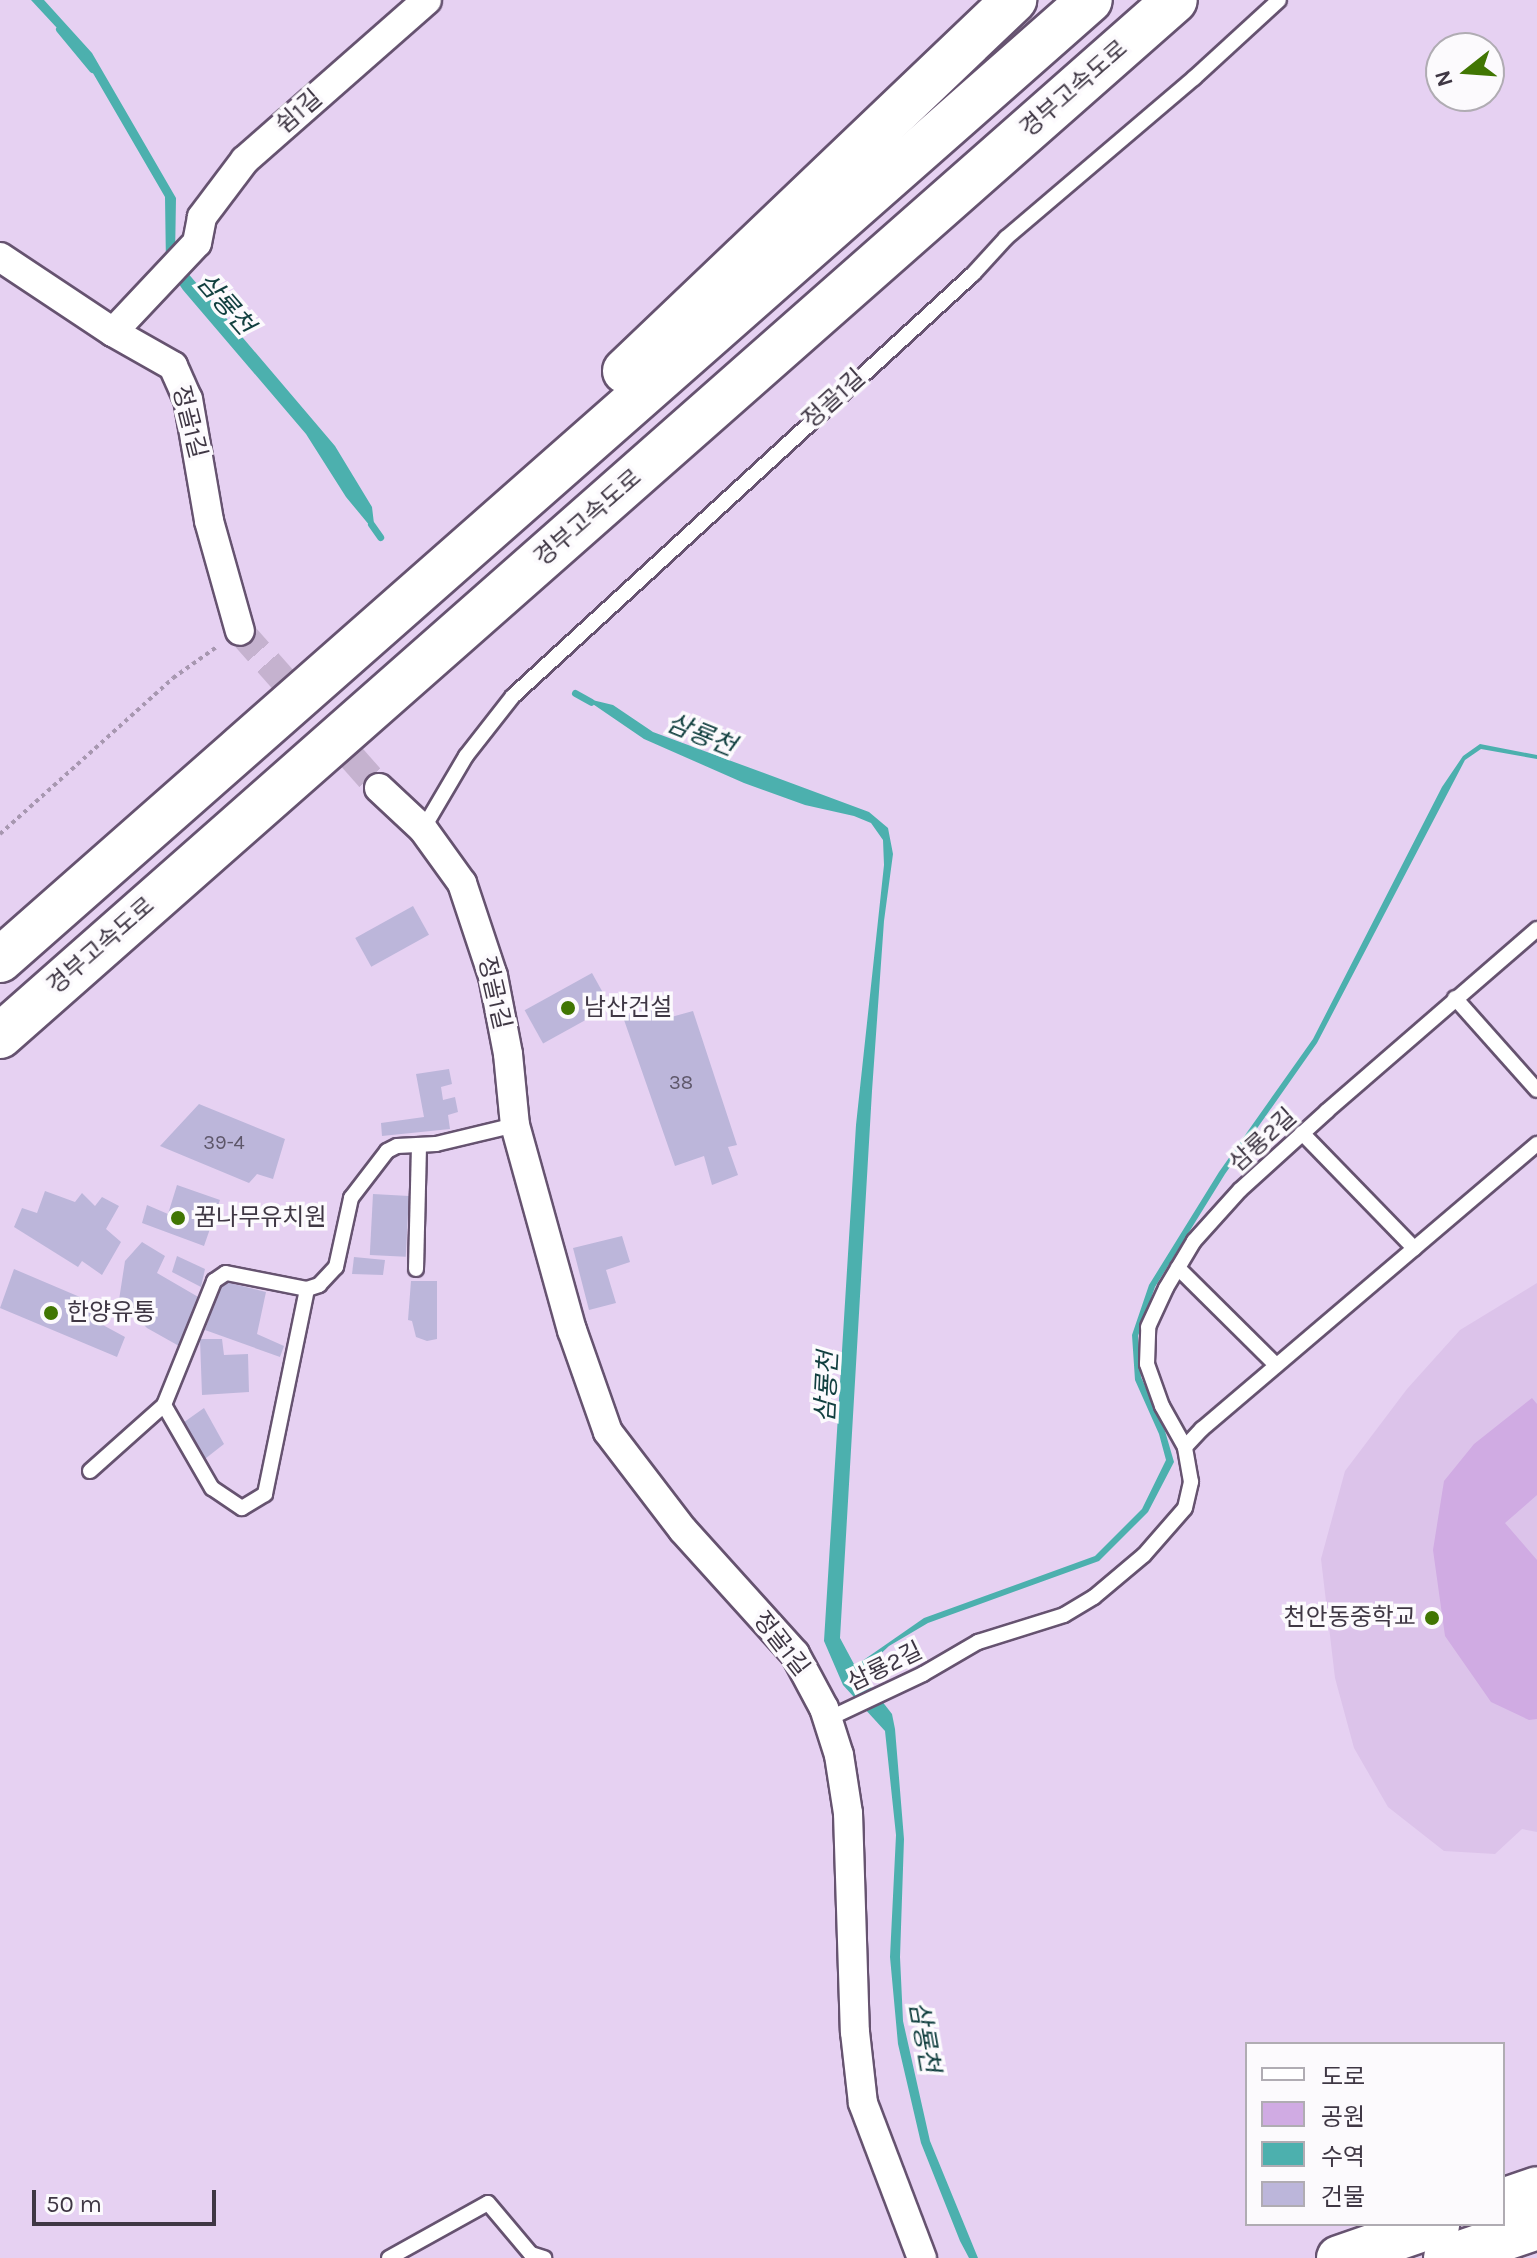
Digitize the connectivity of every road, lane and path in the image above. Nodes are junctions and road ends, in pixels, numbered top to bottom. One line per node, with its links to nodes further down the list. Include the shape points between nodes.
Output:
1 (427, 0): 7 (street, 쉼1길, via 245,160 202,217 197,243)
2 (1014, 0): 13 (main road)
3 (1090, 0): 13 (main road)
4 (1175, 0): 15 (main road, 경부고속도로)
5 (1279, 0): 10 (lane, 정골1길, via 1006,238 513,696 466,756)
6 (0, 257): 7 (street, 정골1길)
7 (113, 332): 8 (street, 정골1길, via 173,366 188,399 209,521)
8 (240, 631): 11 (path, via 173,678)
9 (379, 788): 10 (street, 정골1길)
10 (423, 829): 17 (street, 정골1길, via 462,883 493,976)
11 (0, 834)
12 (1537, 929): 14 (lane, 삼룡2길)
13 (0, 958)
14 (1455, 998): 16 (lane); 18 (lane, 삼룡2길)
15 (0, 1036)
16 (1537, 1090)
17 (515, 1125): 20 (lane); 29 (street, 정골1길, via 572,1330 608,1432 683,1530 795,1654)
18 (1302, 1133): 21 (lane); 22 (lane, 삼룡2길, via 1240,1190 1194,1241)
19 (1537, 1144): 21 (lane)
20 (419, 1145): 23 (lane); 24 (lane, via 397,1146 374,1166 351,1198 336,1267 319,1285)
21 (1414, 1248): 25 (lane)
22 (1178, 1268): 25 (lane); 27 (lane, 삼룡2길, via 1148,1327 1147,1364)
23 (416, 1269)
24 (307, 1289): 26 (lane, via 226,1273 214,1281); 26 (lane, via 265,1494 242,1508 212,1488)
25 (1276, 1365): 27 (lane)
26 (164, 1405): 28 (lane)
27 (1185, 1447): 29 (lane, 삼룡2길, via 1191,1482 1185,1508 1144,1555 1094,1597 1064,1615 978,1642)
28 (90, 1471)
29 (839, 1714): 36 (street, 정골1길, via 863,2103)
30 (1537, 2189): 31 (main road)
31 (1505, 2200)
32 (1431, 2226): 37 (main road)
33 (1537, 2227): 38 (main road)
34 (389, 2258): 35 (lane, via 488,2203 531,2254)
35 (544, 2258)
36 (922, 2258)
37 (1339, 2258)
38 (1446, 2258)

